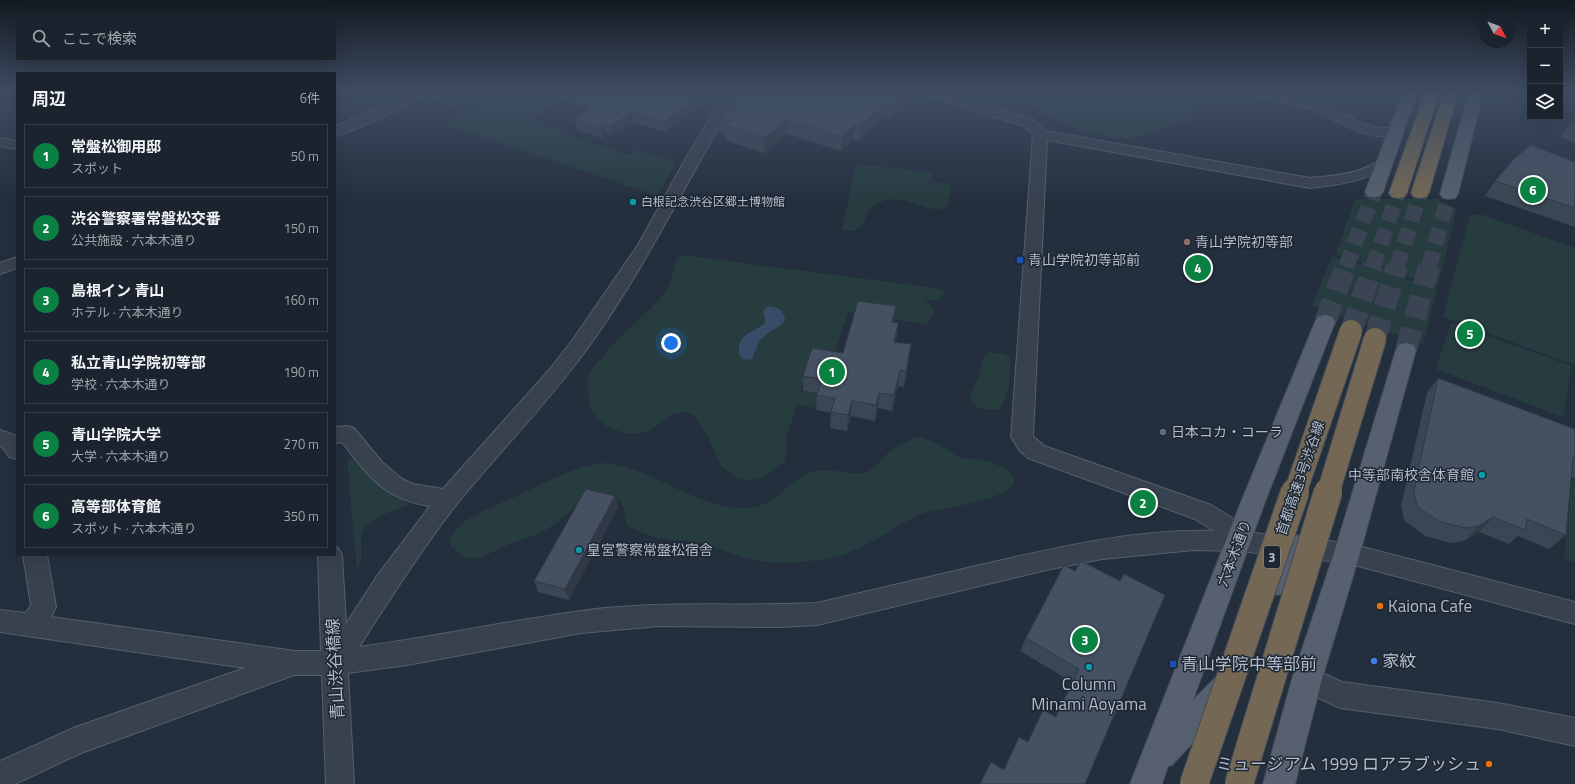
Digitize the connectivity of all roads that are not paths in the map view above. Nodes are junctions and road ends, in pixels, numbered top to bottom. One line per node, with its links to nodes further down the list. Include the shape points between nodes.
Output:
1 (710, 130): 25 (street, via 646,245 581,344)
2 (1037, 130): 8 (street)
3 (1367, 130): 7 (street, via 1383,134)
4 (1419, 130): 13 (highway)
5 (1439, 130): 14 (highway)
6 (1466, 130): 15 (main road)
7 (1395, 132): 11 (main road)
8 (1040, 134): 11 (street, via 1310,184 1368,174); 26 (street, via 1023,440 1036,452 1203,512 1224,525)
9 (0, 142): 10 (street)
10 (16, 145)
11 (1384, 164): 12 (main road)
12 (1374, 192)
13 (1398, 193)
14 (1420, 193)
15 (1449, 194)
16 (16, 262): 17 (street)
17 (0, 269)
18 (1325, 322): 26 (main road, 六本木通り)
19 (1350, 331): 41 (highway, 首都高速3号渋谷線 / 3, bridge)
20 (1375, 339): 42 (highway, 首都高速3号渋谷線, bridge)
21 (1406, 350): 28 (main road)
22 (336, 435): 25 (street, via 346,434 375,468 394,485 415,494)
23 (0, 438): 24 (street, via 7,440)
24 (16, 448)
25 (448, 499): 35 (street, via 386,584)
26 (1239, 541): 27 (street); 35 (street, via 1194,540 1102,549 817,614 660,615 581,622); 38 (main road, 六本木通り)
27 (1296, 546): 28 (street); 38 (main road, via 1287,556 1251,662)
28 (1347, 553): 31 (street); 36 (main road)
29 (35, 556): 33 (street, via 44,607)
30 (330, 556): 35 (street, 青山渋谷橋線)
31 (1575, 613)
32 (0, 621): 33 (street)
33 (32, 625): 34 (street)
34 (295, 662): 35 (street); 39 (street, via 76,741)
35 (335, 663): 40 (street, 青山渋谷橋線)
36 (1307, 679): 37 (street, via 1340,695 1498,716); 43 (main road)
37 (1575, 732)
38 (1151, 773)
39 (0, 776)
40 (340, 784)
41 (1194, 784)
42 (1239, 784)
43 (1278, 784)

